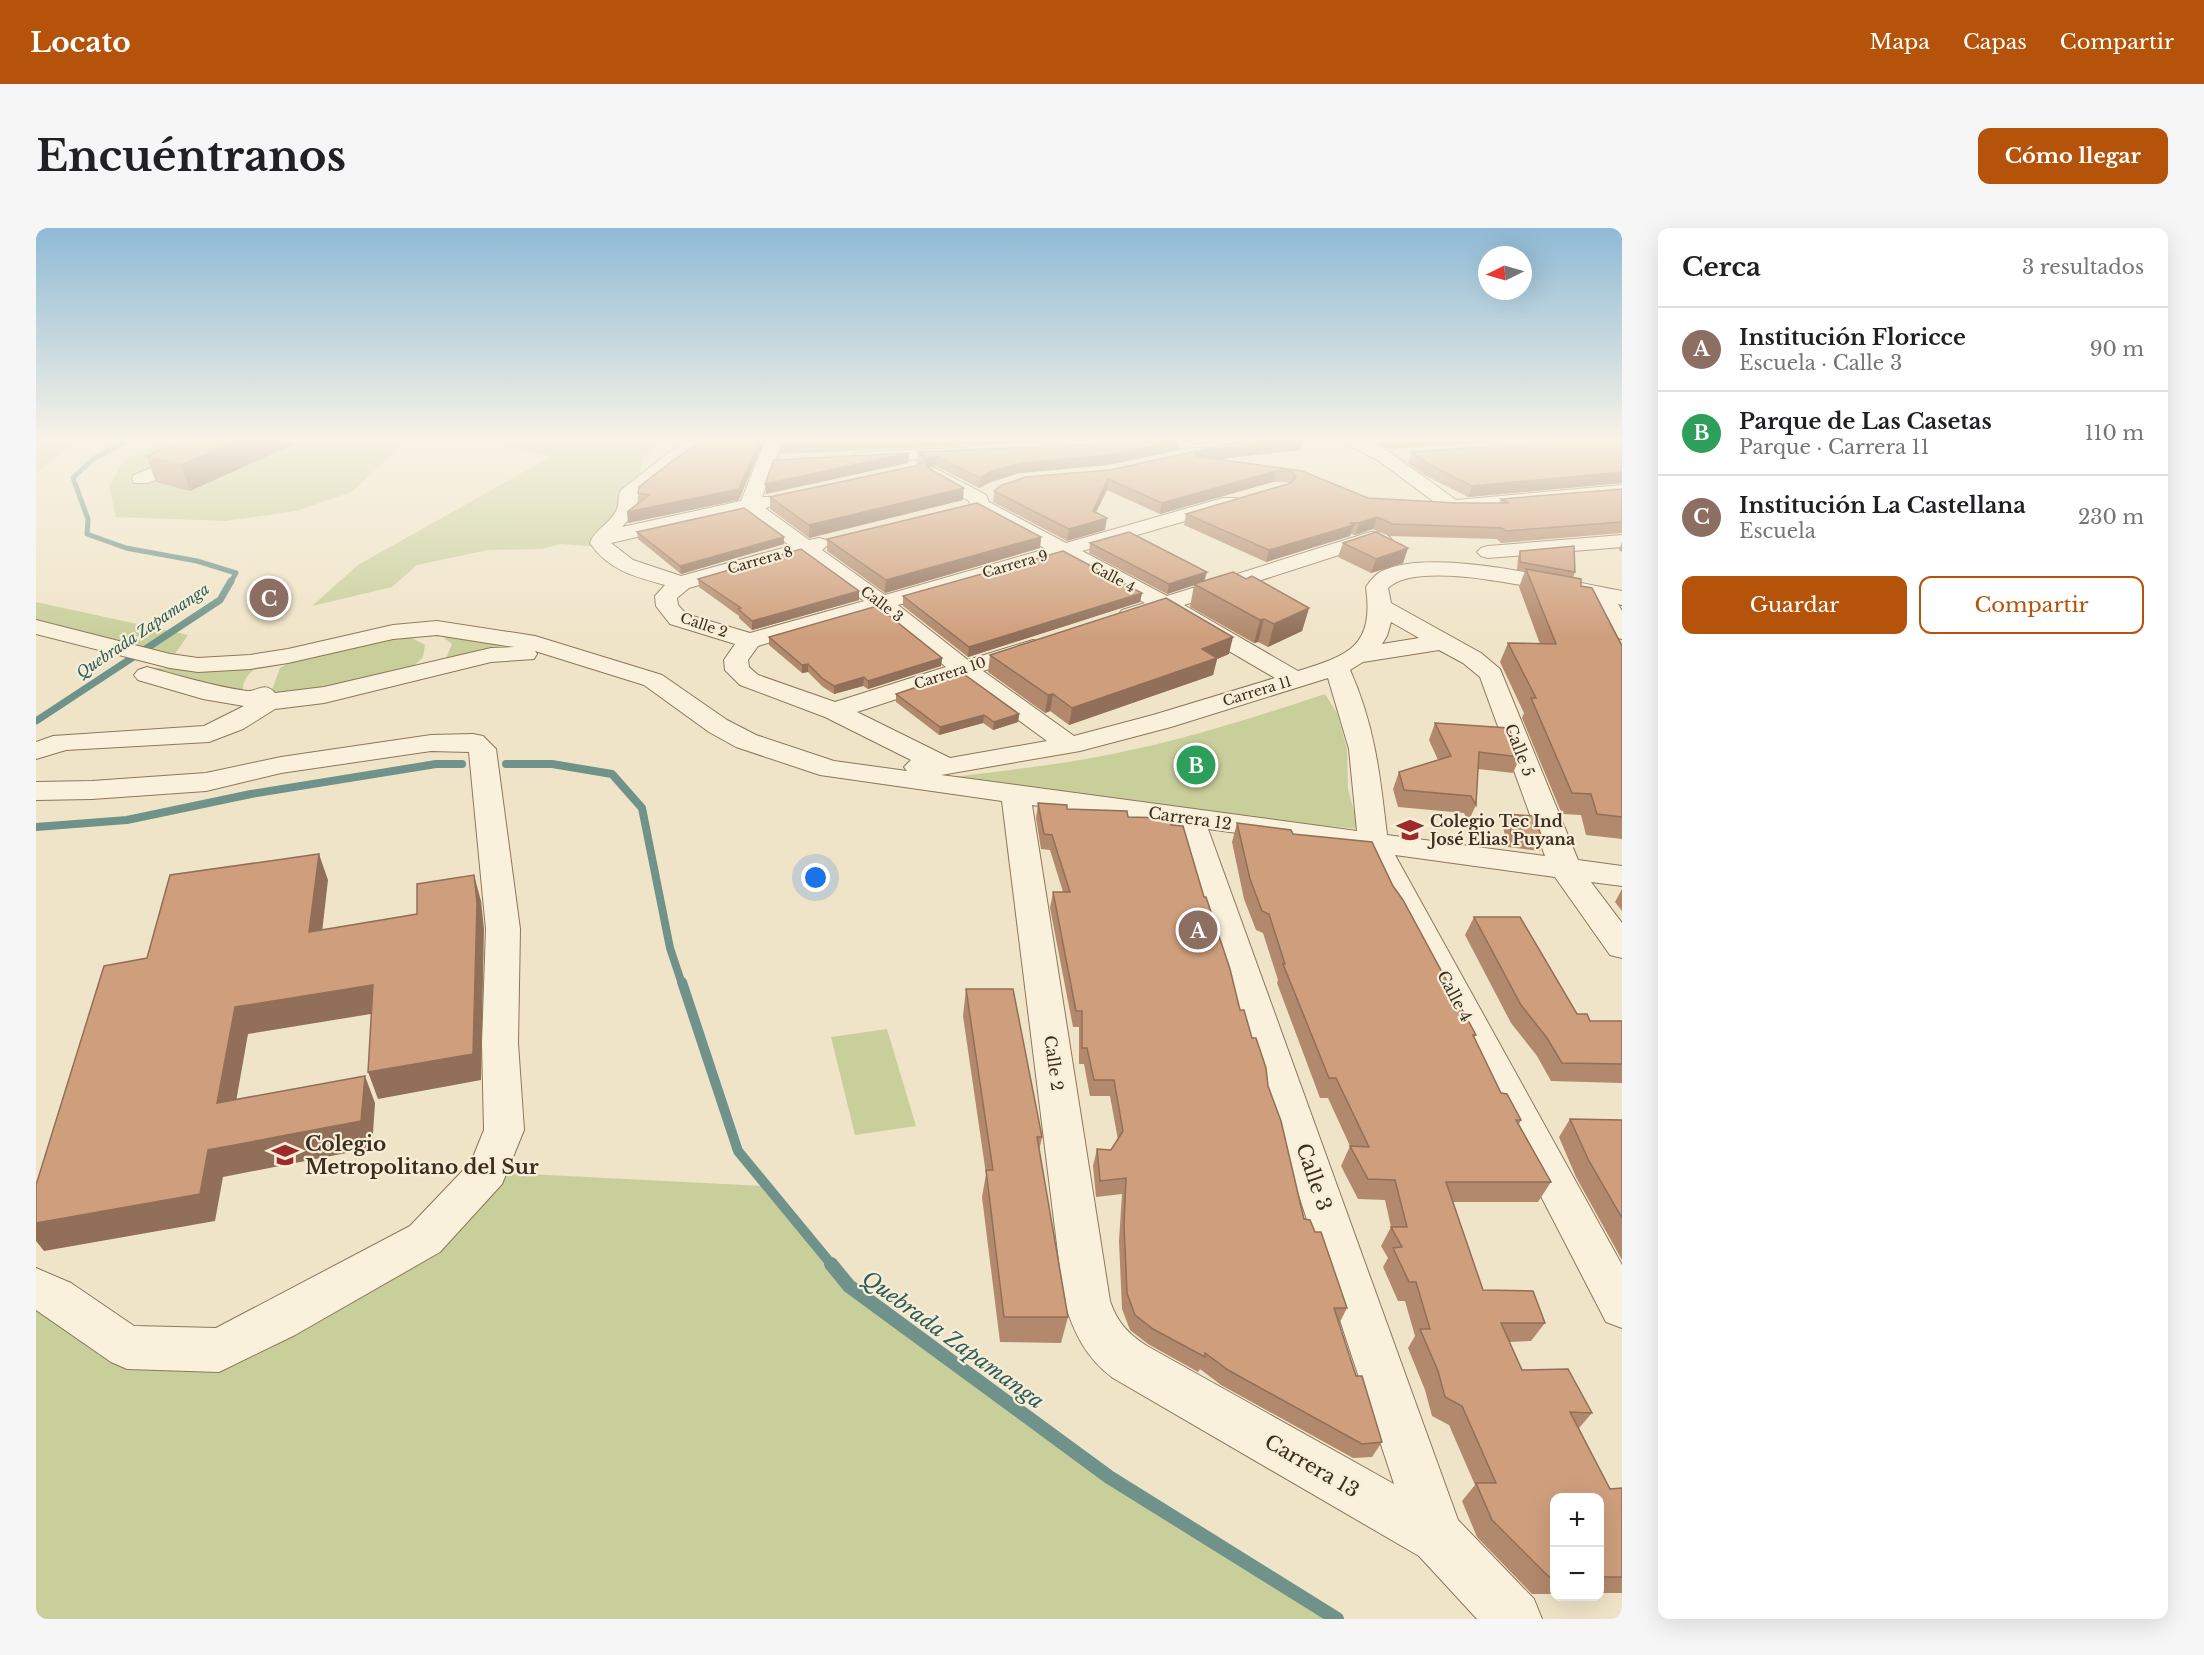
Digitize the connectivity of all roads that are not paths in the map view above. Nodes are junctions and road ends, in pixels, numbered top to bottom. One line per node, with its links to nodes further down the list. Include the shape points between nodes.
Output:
1 (627, 506): 7 (street)
2 (749, 506): 7 (street); 10 (street, Calle 3)
3 (968, 506): 6 (street)
4 (986, 506): 11 (street, Calle 4)
5 (1218, 506): 11 (street, Carrera 9)
6 (957, 510)
7 (602, 538): 14 (street, via 600,543 614,559)
8 (836, 540): 10 (street, Carrera 8)
9 (1622, 542): 12 (street)
10 (803, 548): 14 (street, Carrera 8); 16 (street, Calle 3)
11 (1063, 550): 16 (street, Carrera 9); 17 (street, Calle 4)
12 (1488, 552)
13 (1434, 568): 15 (street, Carrera 11, via 1473,571); 17 (street, via 1374,537); 18 (street, Carrera 11, via 1388,576 1377,587)
14 (681, 584): 24 (street, Calle 2, via 666,596 667,606 678,619)
15 (1611, 596): 21 (street)
16 (881, 603): 24 (street, Carrera 9); 31 (street, Calle 3)
17 (1165, 604): 19 (street); 33 (street, Calle 4)
18 (1381, 607): 25 (street, Calle 5); 26 (street, Carrera 11, via 1378,634)
19 (1109, 622)
20 (393, 632): 27 (street); 28 (street, via 437,628 471,632 535,643); 32 (street, via 424,633 437,641 439,651 433,662)
21 (1622, 632)
22 (40, 638): 30 (street, via 96,643); 30 (street, via 74,655)
23 (1053, 640): 31 (street, Carrera 10)
24 (750, 641): 35 (street, Calle 2, via 736,660 737,670 749,680)
25 (1443, 642): 26 (street); 44 (street, Calle 5, via 1491,674)
26 (1360, 655): 29 (street, Carrera 11)
27 (288, 656): 30 (street, via 218,666); 34 (street, via 269,666 260,682 258,689)
28 (584, 659): 32 (street, via 491,655); 39 (street, via 653,681 747,741)
29 (1336, 667): 33 (street, Carrera 11); 43 (street, Calle 4, via 1363,749)
30 (160, 668): 34 (street, via 203,691)
31 (964, 669): 35 (street, Carrera 10); 36 (street, Calle 3)
32 (414, 672): 34 (street, via 324,695)
33 (1295, 679): 36 (street, Carrera 11)
34 (268, 702): 37 (street, via 209,734 63,742)
35 (834, 711): 38 (street, Calle 2)
36 (1070, 745): 38 (street, Carrera 11)
37 (36, 751)
38 (946, 767): 39 (street, Carrera 11)
39 (830, 769): 41 (street, Carrera 12)
40 (36, 791): 47 (street, via 206,782 281,765 431,743 473,742 482,749 503,929 500,1043 504,1130 488,1173 425,1239 219,1350 127,1347)
41 (1016, 794): 42 (street, Carrera 12); 49 (street, Calle 2, via 1087,1301)
42 (1189, 818): 43 (street, Carrera 12); 50 (street, Calle 3)
43 (1373, 842): 44 (street, Carrera 12); 48 (street, Calle 4)
44 (1565, 868): 45 (street, Carrera 12); 46 (street, Calle 5)
45 (1622, 876)
46 (1622, 947)
47 (36, 1288)
48 (1622, 1308)
49 (1096, 1331): 50 (street, Carrera 13, via 1111,1350 1130,1362)
50 (1438, 1537): 51 (street, Carrera 13)
51 (1514, 1619)

